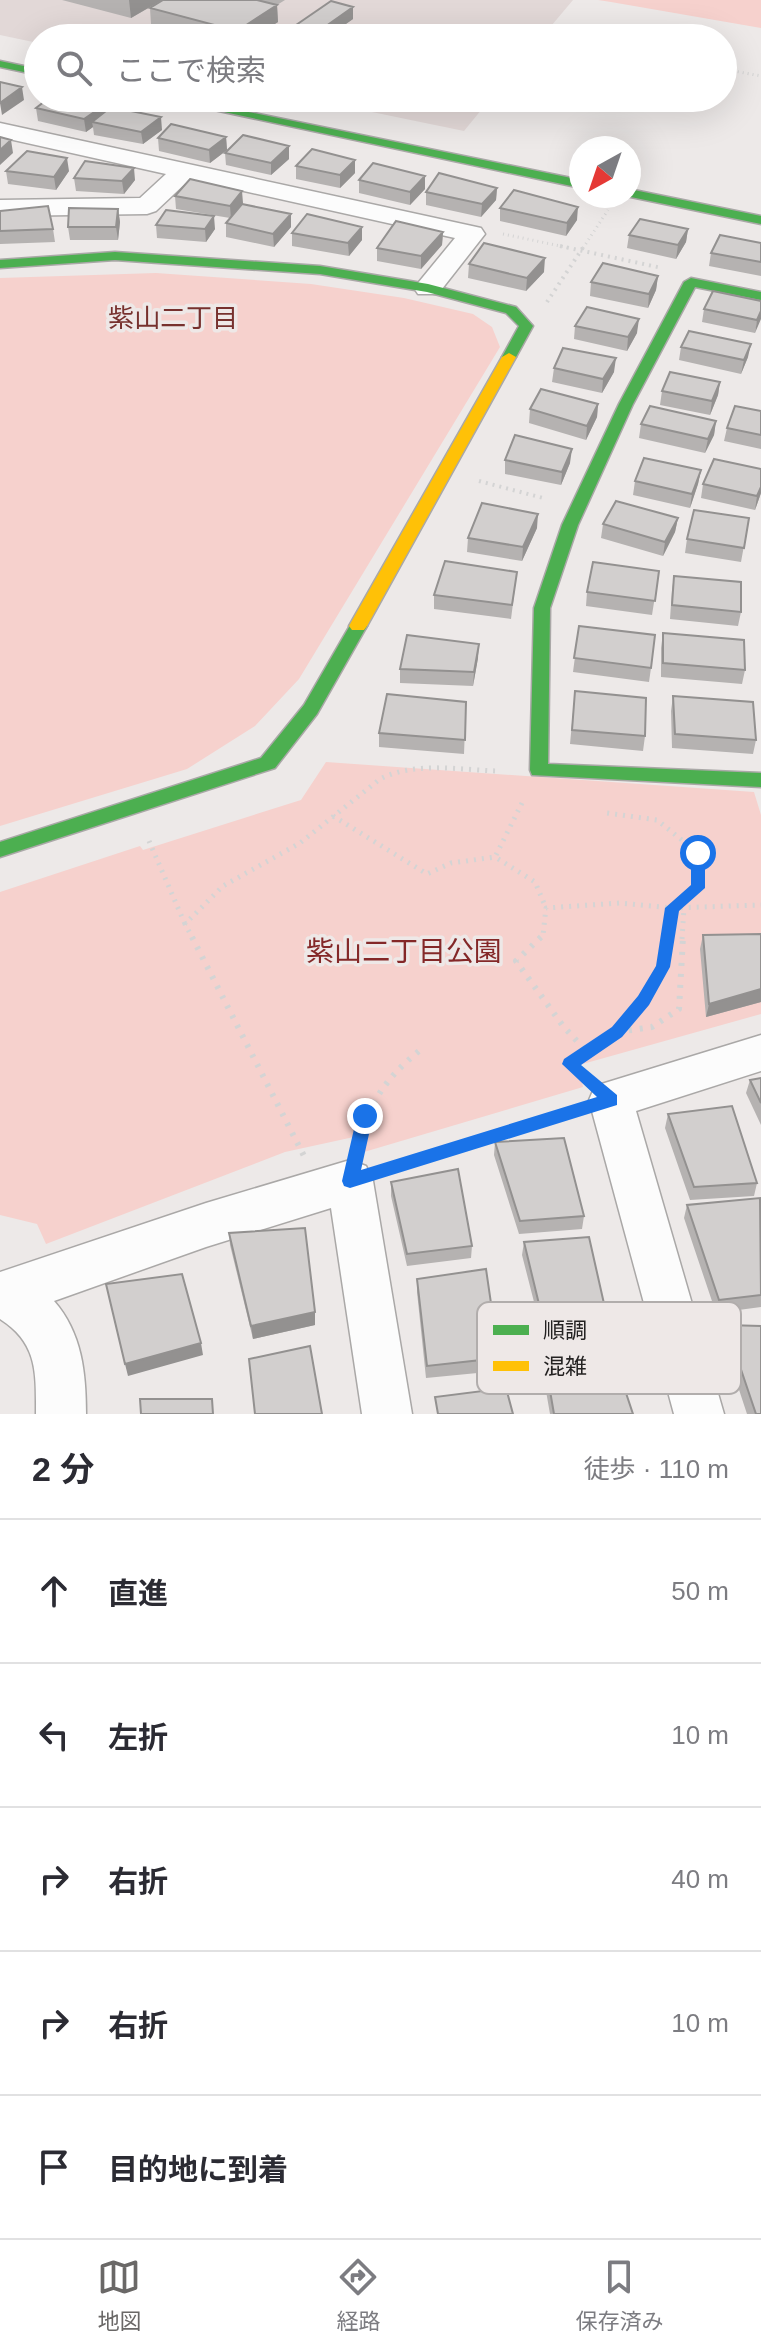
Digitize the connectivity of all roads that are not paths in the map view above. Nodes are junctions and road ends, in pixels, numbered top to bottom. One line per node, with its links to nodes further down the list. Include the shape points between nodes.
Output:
1 (0, 64): 2 (street)
2 (24, 69)
3 (232, 112): 6 (street)
4 (0, 130): 5 (street)
5 (185, 170): 8 (street, via 147,206); 11 (street, via 472,234)
6 (569, 182)
7 (641, 201): 9 (street)
8 (0, 208)
9 (761, 220)
10 (0, 264): 11 (street, via 115,256 320,270)
11 (428, 288): 14 (street, via 511,310 526,326 311,709 268,763)
12 (761, 296): 13 (street, via 691,282 626,404 579,507 542,608 539,770)
13 (761, 780)
14 (0, 850)
15 (761, 1053): 17 (street, via 611,1100)
16 (2, 1296): 19 (street, via 40,1318 62,1366); 20 (street, via 335,1185)
17 (668, 1302)
18 (693, 1394): 21 (street)
19 (61, 1414)
20 (387, 1414)
21 (699, 1414)

